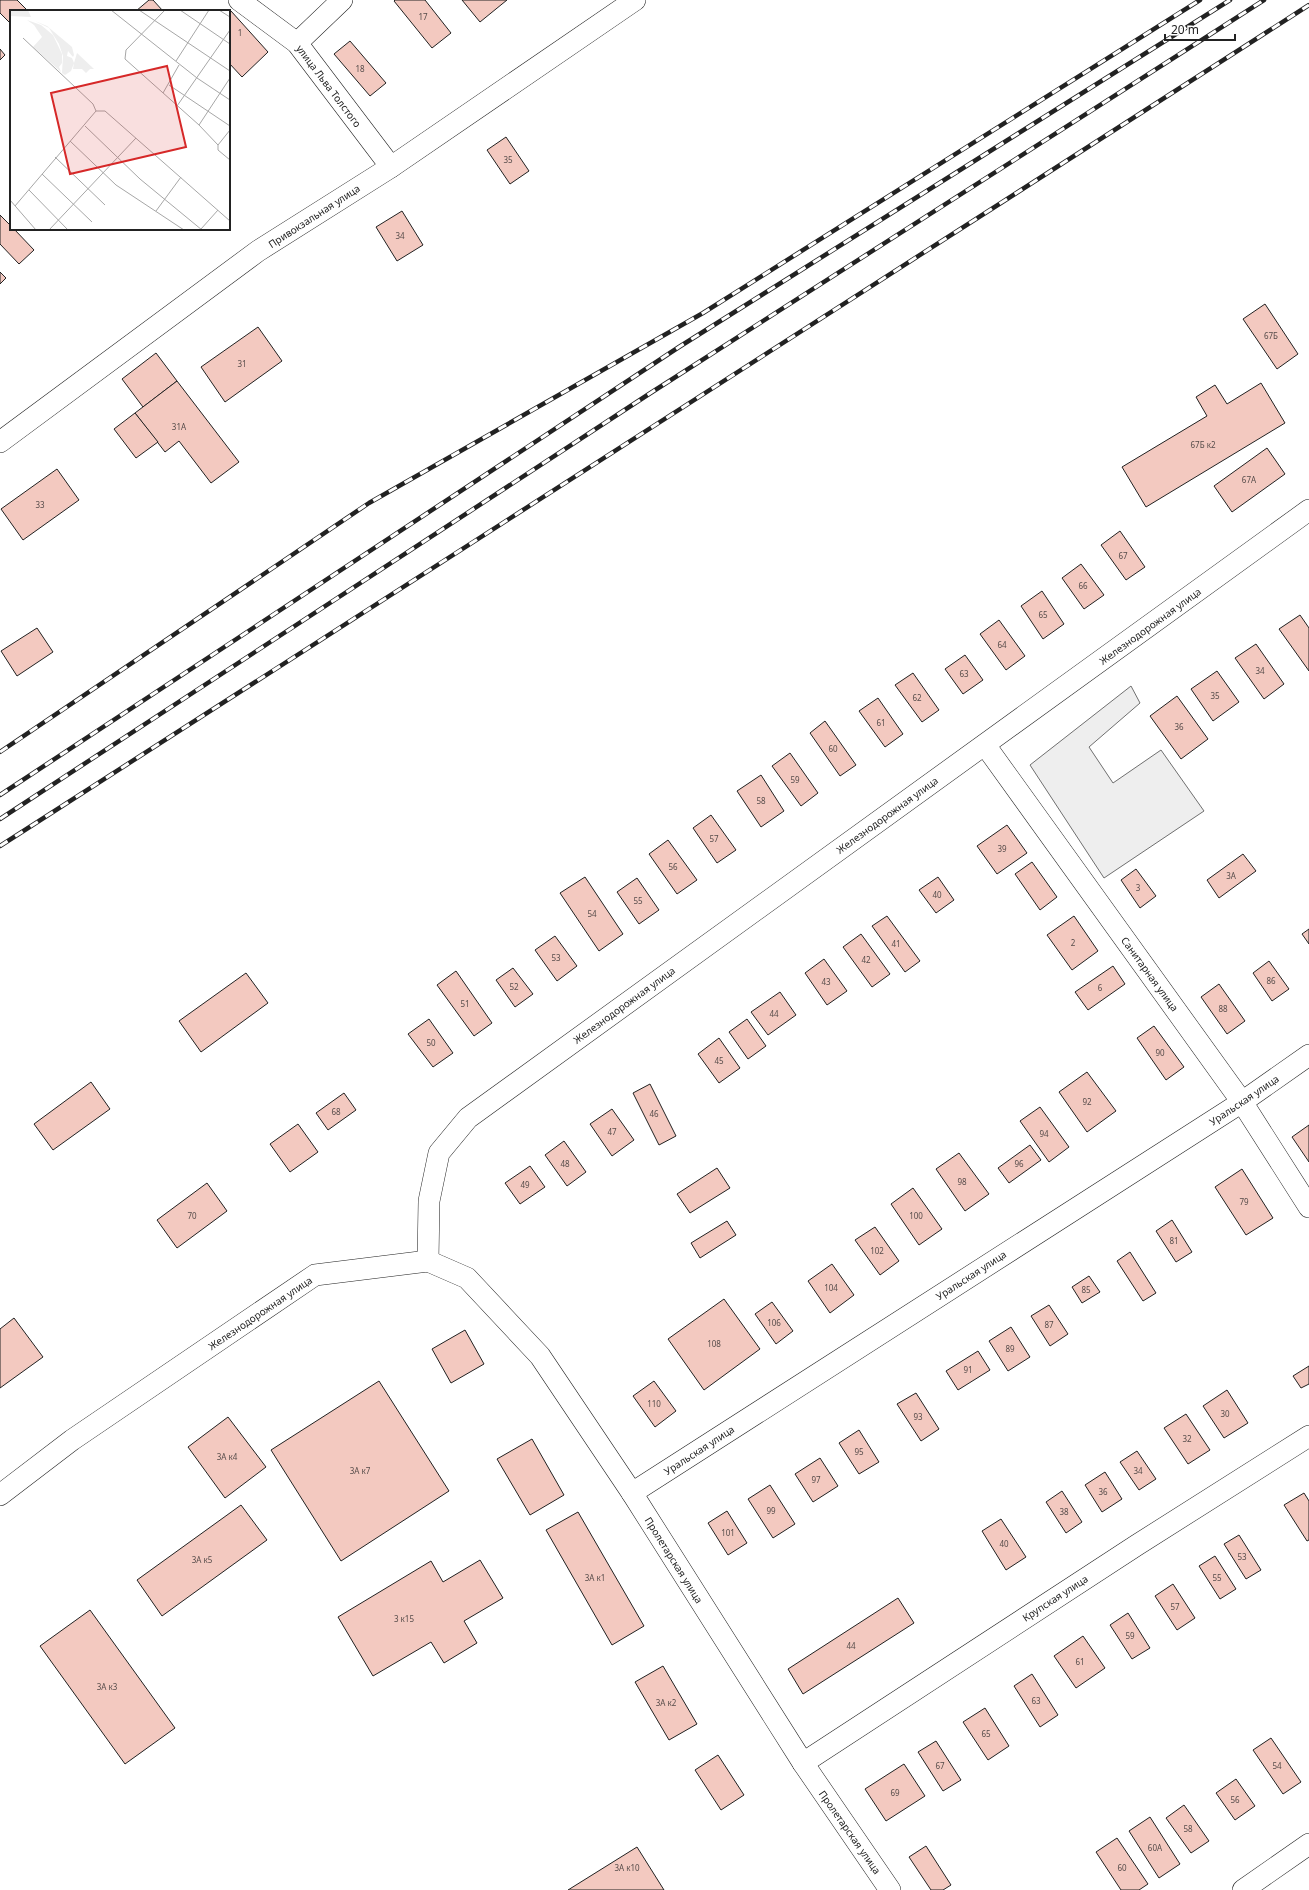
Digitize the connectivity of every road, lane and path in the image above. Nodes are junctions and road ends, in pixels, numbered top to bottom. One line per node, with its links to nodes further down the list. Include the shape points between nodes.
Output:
1 (238, 0): 4 (street, улица Льва Толстого)
2 (342, 0): 4 (street)
3 (635, 0): 5 (street, Привокзальная улица)
4 (297, 43): 5 (street, улица Льва Толстого)
5 (391, 167): 6 (street, Привокзальная улица, via 258,251)
6 (0, 442)
7 (1309, 510): 8 (street, Железнодорожная улица)
8 (985, 745): 10 (street, Санитарная улица); 12 (street, Железнодорожная улица, via 468,1118 440,1154 429,1201)
9 (1309, 1055): 10 (street, Уральская улица)
10 (1242, 1102): 11 (street, Санитарная улица); 14 (street, Уральская улица)
11 (1309, 1207)
12 (428, 1261): 14 (street, Пролетарская улица, via 467,1278 540,1356); 15 (street, Железнодорожная улица, via 316,1275 72,1440)
13 (1309, 1436): 16 (street, Крупская улица)
14 (632, 1493): 16 (street, Пролетарская улица)
15 (0, 1495)
16 (802, 1763): 18 (street, Пролетарская улица)
17 (1309, 1844): 19 (street)
18 (890, 1890)
19 (1243, 1890)

